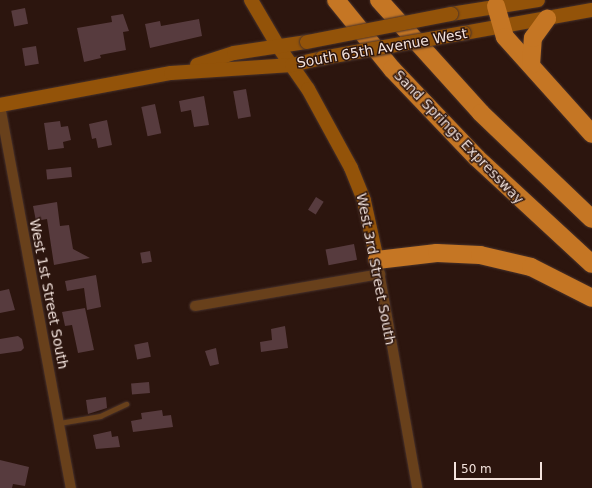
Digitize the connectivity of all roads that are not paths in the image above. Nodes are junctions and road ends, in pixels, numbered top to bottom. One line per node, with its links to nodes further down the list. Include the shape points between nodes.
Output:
1 (251, 0): 9 (street, West 3rd Street South)
2 (336, 0): 16 (highway, Sand Springs Expressway, via 392,69 478,158)
3 (379, 0): 15 (highway, via 481,113)
4 (538, 0): 5 (street, South 65th Avenue West)
5 (495, 3): 8 (highway); 9 (street, South 65th Avenue West, bridge, via 450,14)
6 (592, 10): 7 (street, South 65th Avenue West)
7 (547, 19): 8 (street, South 65th Avenue West); 11 (highway, via 533,38)
8 (501, 27): 10 (street, South 65th Avenue West, bridge); 11 (highway, via 505,37)
9 (278, 46): 10 (street, West 3rd Street South); 12 (street, South 65th Avenue West, via 234,53)
10 (292, 65): 12 (street, South 65th Avenue West); 17 (street, West 3rd Street South, via 331,130 359,185)
11 (531, 65): 14 (highway)
12 (171, 73): 13 (street, South 65th Avenue West)
13 (0, 106): 21 (street, West 1st Street South)
14 (592, 134)
15 (592, 219)
16 (592, 264)
17 (378, 267): 18 (highway, via 437,253 480,255 531,267); 19 (street); 23 (street, West 3rd Street South)
18 (592, 298)
19 (195, 306)
20 (126, 404): 21 (lane, via 100,416)
21 (59, 423): 22 (street, West 1st Street South)
22 (71, 488)
23 (417, 488)

